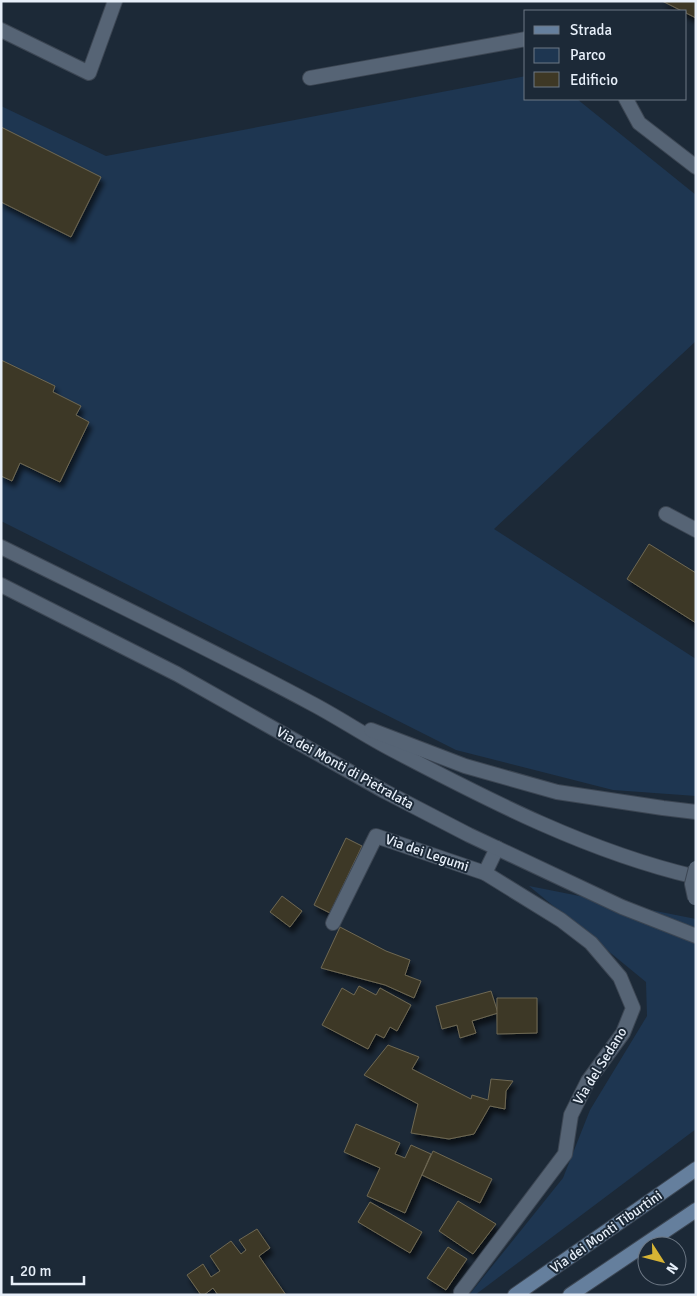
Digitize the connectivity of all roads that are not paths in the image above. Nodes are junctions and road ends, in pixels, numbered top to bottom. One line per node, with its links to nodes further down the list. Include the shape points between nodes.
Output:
1 (115, 1): 2 (street, via 89,73)
2 (1, 30)
3 (524, 39): 4 (street)
4 (310, 78)
5 (627, 100): 6 (street, via 639,123)
6 (696, 167)
7 (666, 514): 8 (street)
8 (696, 530)
9 (1, 547): 11 (street)
10 (1, 585): 13 (street, Via dei Monti di Pietralata, via 177,674 384,791)
11 (337, 717): 12 (street, via 466,766 557,792); 16 (street, via 391,749 533,820 609,852)
12 (696, 812)
13 (497, 848): 15 (street); 19 (street, Via dei Monti di Pietralata, via 622,907)
14 (696, 868): 17 (street, bridge, via 692,884)
15 (485, 873): 18 (street, Via dei Legumi, via 376,836); 26 (street, Via del Sedano, via 592,943 620,977 633,1008 623,1033 588,1081 571,1115 565,1154)
16 (696, 877)
17 (695, 899)
18 (333, 923)
19 (696, 936)
20 (696, 1170): 27 (main road, Via dei Monti Tiburtini)
21 (696, 1210): 25 (main road)
22 (696, 1221): 23 (main road)
23 (668, 1236)
24 (637, 1253): 25 (main road)
25 (615, 1265): 28 (main road)
26 (461, 1292)
27 (515, 1295)
28 (570, 1295)

